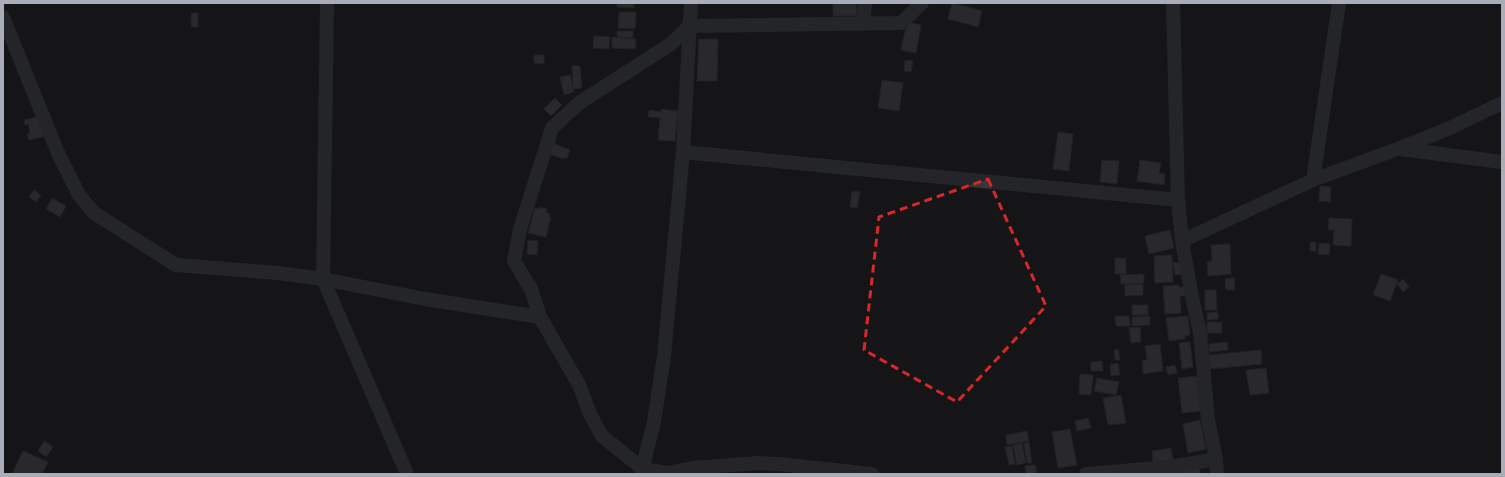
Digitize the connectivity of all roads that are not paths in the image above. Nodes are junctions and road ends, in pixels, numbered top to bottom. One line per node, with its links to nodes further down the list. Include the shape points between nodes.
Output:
1 (327, 3): 17 (street)
2 (691, 3): 9 (street)
3 (865, 3): 8 (street)
4 (922, 3): 8 (street, via 901,23)
5 (1173, 3): 15 (street)
6 (1339, 3): 14 (street)
7 (3, 17): 17 (street, via 58,153 80,195 94,213 176,265)
8 (863, 24): 9 (street)
9 (689, 26): 12 (street); 18 (street, via 671,44 579,103 552,128 520,229 514,261 531,289)
10 (1502, 103): 11 (street)
11 (1400, 148): 13 (street); 14 (street)
12 (683, 152): 15 (street); 21 (street, via 664,356 654,422)
13 (1502, 162)
14 (1313, 180): 16 (street)
15 (1178, 200): 16 (street)
16 (1182, 241): 19 (street, via 1200,332 1208,419)
17 (323, 279): 18 (street, via 425,300); 22 (street)
18 (540, 318): 21 (street, via 579,385 602,436)
19 (1216, 459): 24 (street, via 1170,467); 25 (street)
20 (717, 470): 21 (street, via 692,468 667,473); 23 (street, via 759,463)
21 (642, 471)
22 (408, 474)
23 (872, 474)
24 (1086, 474)
25 (1217, 474)

